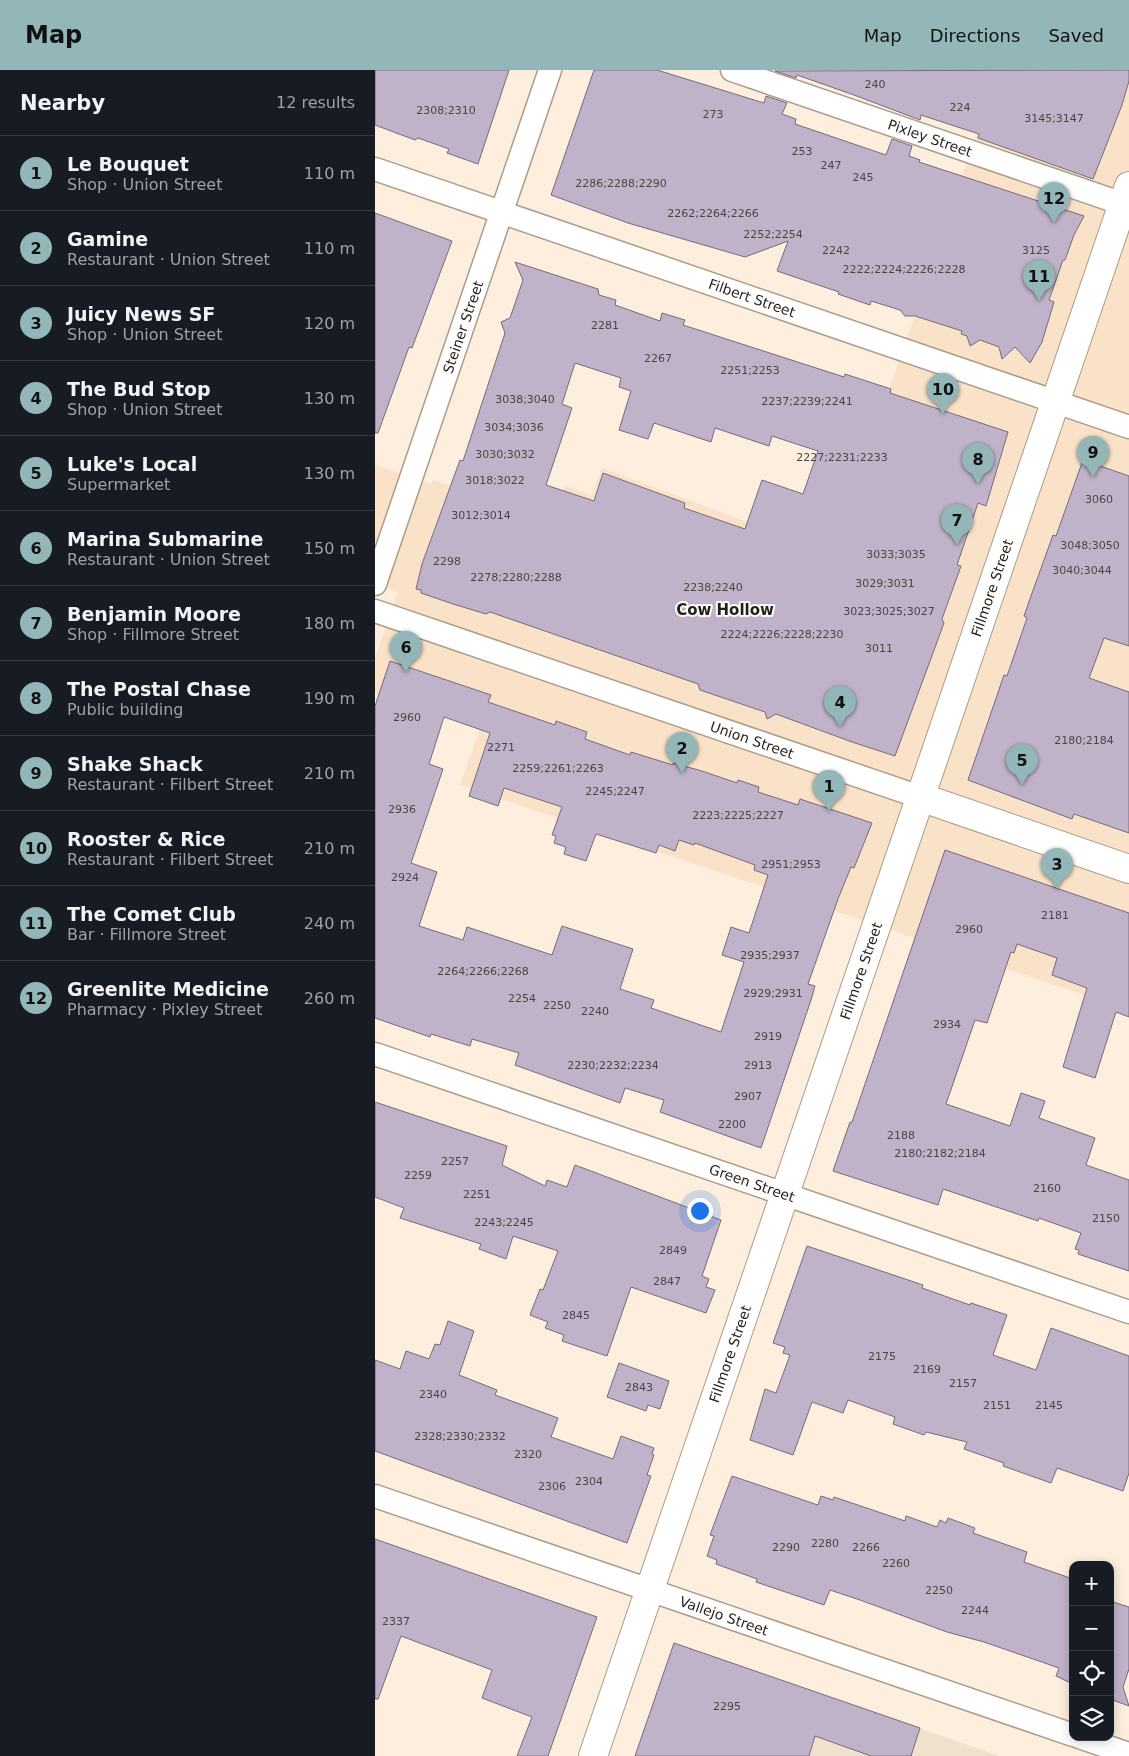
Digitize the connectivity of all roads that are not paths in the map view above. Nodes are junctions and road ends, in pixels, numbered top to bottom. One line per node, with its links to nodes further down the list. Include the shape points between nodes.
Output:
1 (551, 70): 5 (street, Steiner Street)
2 (732, 70): 4 (street, Pixley Street)
3 (375, 169): 5 (street, Filbert Street)
4 (1127, 199): 6 (street, Fillmore Street)
5 (502, 213): 6 (street, Filbert Street); 8 (street, Steiner Street)
6 (1055, 402): 7 (street, Filbert Street); 10 (street, Fillmore Street)
7 (1129, 427)
8 (375, 584)
9 (375, 611): 10 (street, Union Street)
10 (920, 797): 11 (street, Union Street); 13 (street, Fillmore Street)
11 (1129, 869)
12 (375, 1054): 13 (street, Green Street)
13 (785, 1194): 14 (street, Green Street); 16 (street, Fillmore Street)
14 (1129, 1312)
15 (375, 1496): 16 (street, Vallejo Street)
16 (649, 1590): 17 (street, Vallejo Street); 20 (street, Fillmore Street)
17 (1069, 1734)
18 (1091, 1741): 19 (street)
19 (1129, 1754)
20 (593, 1756)

